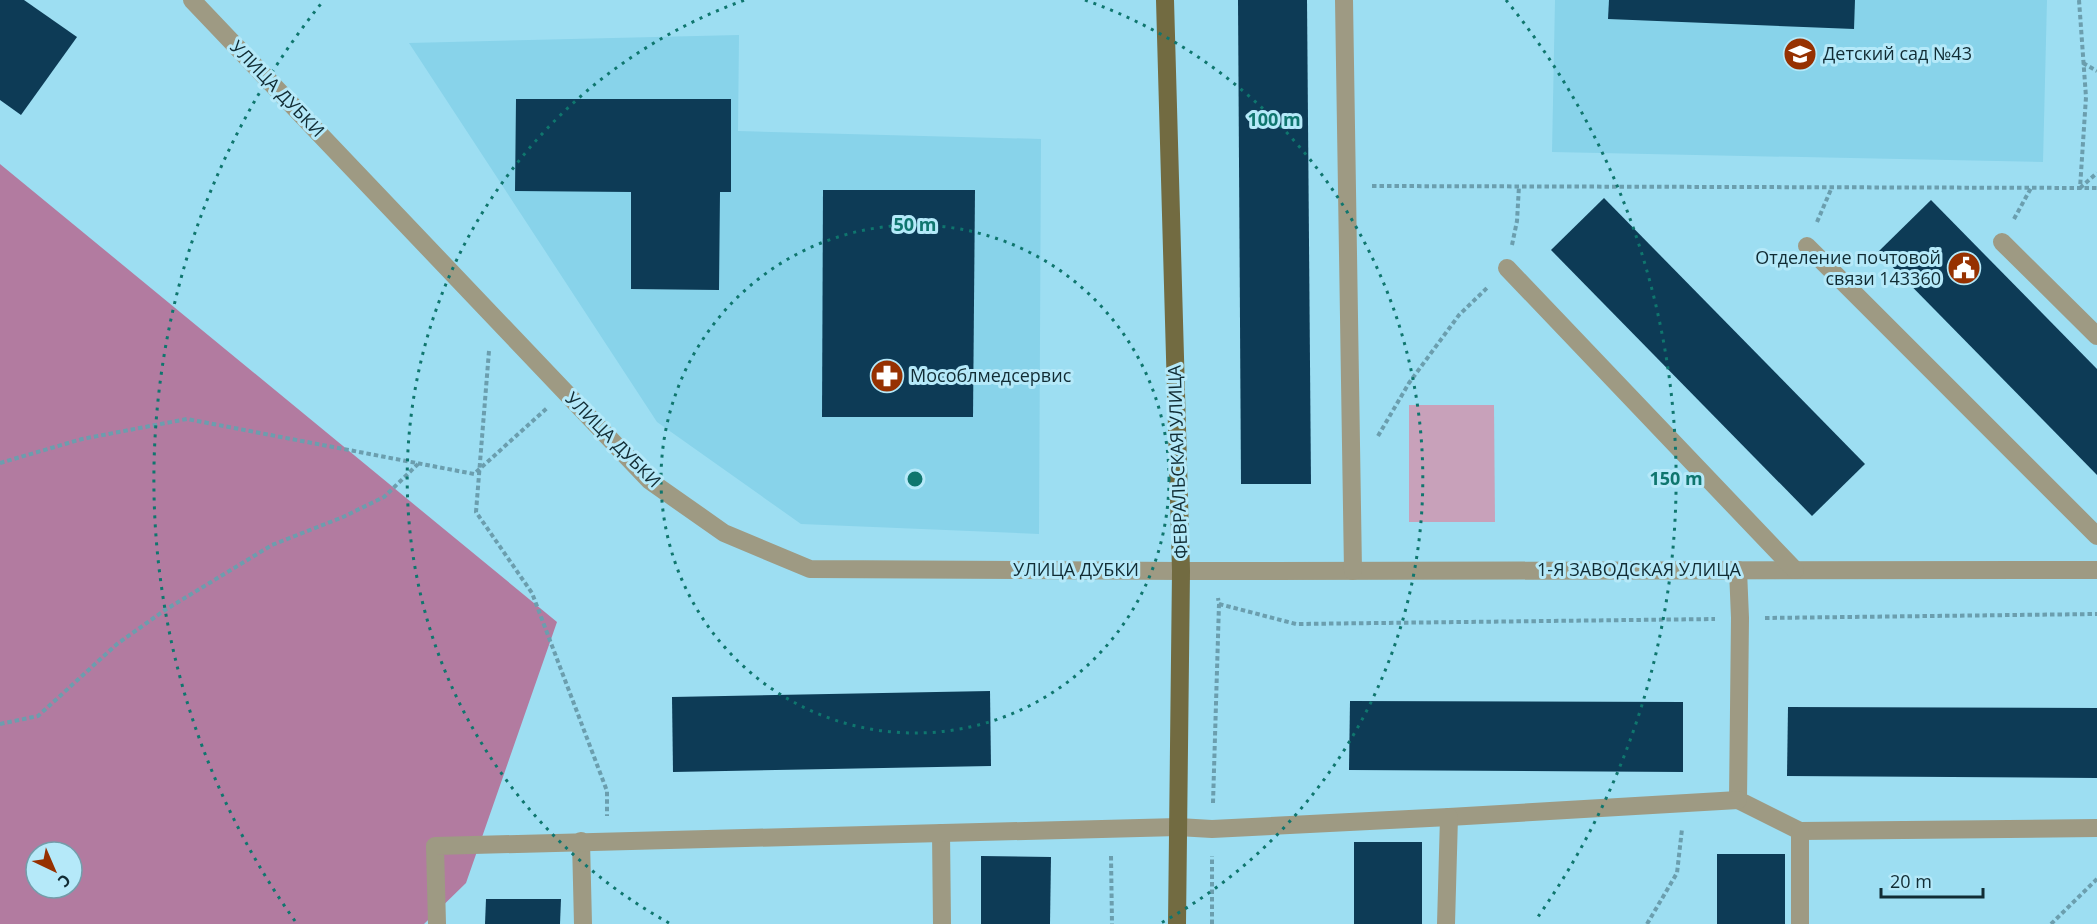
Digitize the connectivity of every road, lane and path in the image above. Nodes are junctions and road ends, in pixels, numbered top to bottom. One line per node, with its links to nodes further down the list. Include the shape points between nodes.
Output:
1 (192, 0): 17 (street, УЛИЦА ДУБКИ)
2 (1165, 0): 28 (main road, ФЕВРАЛЬСКАЯ УЛИЦА)
3 (1344, 0): 8 (street)
4 (2079, 0): 5 (path)
5 (2083, 63): 6 (path); 12 (path, via 2086,97)
6 (2097, 71)
7 (2097, 173): 12 (path)
8 (1347, 185): 9 (path); 29 (street)
9 (1519, 186): 10 (path); 16 (path, via 1517,221)
10 (1832, 187): 11 (path); 15 (path)
11 (2031, 188): 12 (path); 14 (path)
12 (2080, 188): 13 (path)
13 (2097, 188)
14 (2002, 242): 18 (street)
15 (1807, 246): 24 (street)
16 (1507, 268): 20 (path, via 1459,315 1409,383); 26 (street)
17 (491, 314): 19 (street, УЛИЦА ДУБКИ); 23 (path)
18 (2097, 336)
19 (565, 392): 23 (path); 28 (street, УЛИЦА ДУБКИ, via 650,481 724,533 810,569)
20 (1376, 442)
21 (0, 463): 22 (path, via 81,439 187,419)
22 (418, 464): 23 (path, via 474,474); 32 (path, via 384,497 272,545 165,610 117,644 38,716)
23 (480, 470): 42 (path, via 476,512 532,593 607,791)
24 (2097, 536)
25 (1738, 570): 26 (street, 1-Я ЗАВОДСКАЯ УЛИЦА); 29 (street, 1-Я ЗАВОДСКАЯ УЛИЦА); 31 (street)
26 (1795, 570): 27 (street, 1-Я ЗАВОДСКАЯ УЛИЦА)
27 (2097, 570)
28 (1181, 571): 29 (street, 1-Я ЗАВОДСКАЯ УЛИЦА); 36 (main road, ФЕВРАЛЬСКАЯ УЛИЦА)
29 (1353, 571)
30 (2097, 614): 31 (path)
31 (1740, 618): 33 (street); 39 (path, via 1296,624 1219,604)
32 (0, 724)
33 (1738, 800): 34 (street); 40 (street)
34 (1449, 817): 39 (street); 51 (street)
35 (1683, 821): 52 (path, via 1677,873)
36 (1178, 827): 38 (street); 39 (street); 49 (main road, ФЕВРАЛЬСКАЯ УЛИЦА)
37 (2097, 828): 40 (street)
38 (1111, 829): 41 (street); 48 (path)
39 (1212, 829): 50 (path)
40 (1800, 831): 53 (street)
41 (941, 833): 42 (street); 47 (street)
42 (608, 841): 43 (street)
43 (581, 842): 45 (street, via 435,846); 46 (street)
44 (2097, 879): 54 (path)
45 (437, 924)
46 (583, 924)
47 (942, 924)
48 (1112, 924)
49 (1177, 924)
50 (1212, 924)
51 (1446, 924)
52 (1647, 924)
53 (1800, 924)
54 (2051, 924)

